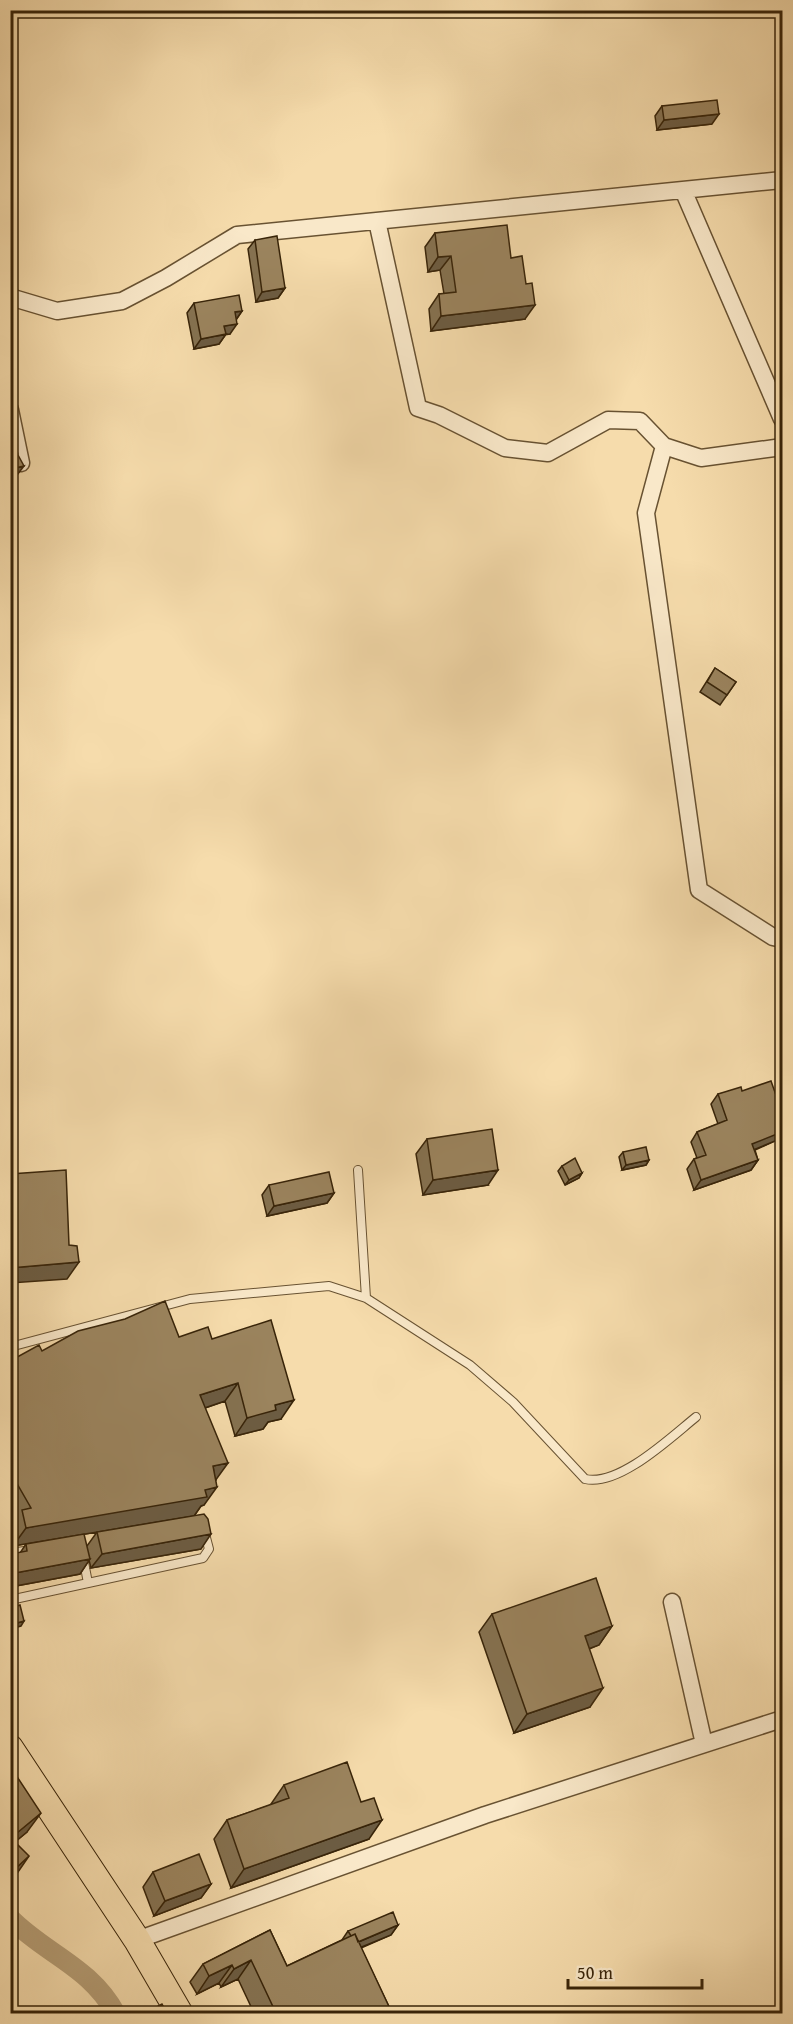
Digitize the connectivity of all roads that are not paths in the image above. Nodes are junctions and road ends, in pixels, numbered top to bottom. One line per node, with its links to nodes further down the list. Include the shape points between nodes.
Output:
1 (783, 180): 2 (street)
2 (683, 190): 3 (street); 6 (street)
3 (377, 221): 4 (street, via 237,235 122,301 57,311); 7 (street, via 418,408 505,448 548,453 608,420 640,421)
4 (10, 297)
5 (10, 410): 9 (street)
6 (783, 419)
7 (664, 446): 8 (street, via 701,458); 10 (street, via 646,513 699,890 773,937)
8 (783, 447)
9 (21, 463)
10 (783, 939)
11 (358, 1170): 12 (lane)
12 (366, 1298): 13 (lane, via 329,1286 190,1299); 14 (lane, via 470,1365 513,1402 585,1479 599,1480 637,1463)
13 (10, 1347)
14 (696, 1417)
15 (196, 1522): 19 (lane, via 205,1532 209,1550 203,1558)
16 (46, 1547): 18 (lane)
17 (81, 1552): 19 (lane)
18 (10, 1553)
19 (88, 1583): 20 (lane)
20 (10, 1600)
21 (672, 1602): 23 (street)
22 (783, 1719): 23 (street)
23 (704, 1744): 25 (street, via 485,1815)
24 (10, 1748): 25 (main road)
25 (137, 1940): 26 (main road)
26 (180, 2013)

